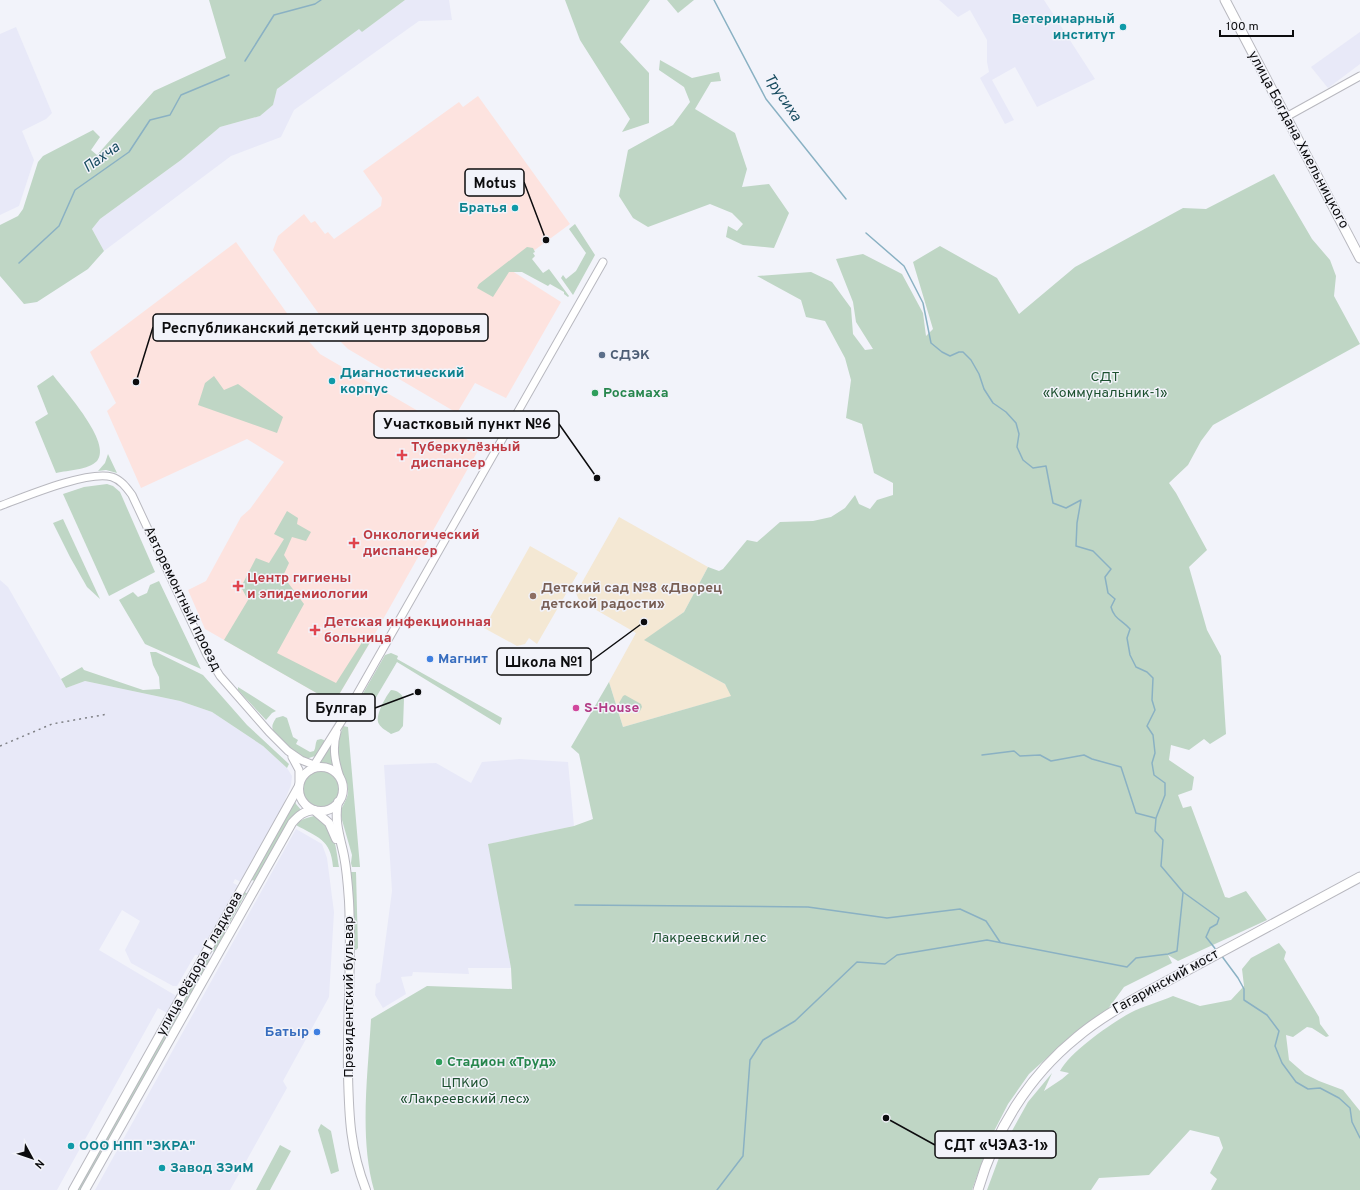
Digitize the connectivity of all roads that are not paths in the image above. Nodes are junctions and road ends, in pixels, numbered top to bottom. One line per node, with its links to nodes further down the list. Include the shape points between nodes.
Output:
1 (1225, 0): 3 (main road, улица Богдана Хмельницкого)
2 (1360, 76): 3 (street)
3 (1286, 117): 4 (main road, улица Богдана Хмельницкого)
4 (1360, 258)
5 (603, 262): 7 (street)
6 (0, 506): 8 (street, Авторемонтный проезд, via 50,487 84,478 102,476 117,479 125,485 215,668 232,691)
7 (342, 719): 9 (street); 10 (street, via 334,743)
8 (288, 751): 9 (street, Авторемонтный проезд); 11 (street, Авторемонтный проезд, via 299,770)
9 (315, 767): 10 (main road, via 333,771); 11 (main road, via 304,776)
10 (340, 778): 12 (main road, via 343,789)
11 (299, 785): 13 (main road, via 302,802); 15 (main road, улица Фёдора Гладкова)
12 (338, 802): 13 (main road, via 325,811); 21 (main road, Президентский бульвар, via 336,824 346,868 349,900)
13 (315, 810): 17 (main road, улица Фёдора Гладкова, via 302,813 292,823); 21 (main road, Президентский бульвар, via 325,818 332,830 340,856 344,899)
14 (1360, 877): 18 (main road)
15 (245, 882): 17 (main road); 19 (main road, улица Фёдора Гладкова)
16 (1360, 883): 18 (main road)
17 (256, 888): 20 (main road, улица Фёдора Гладкова)
18 (1298, 913): 22 (main road, Гагаринский мост, via 1112,1012 1076,1038)
19 (206, 952): 20 (main road); 23 (main road, улица Фёдора Гладкова)
20 (217, 957): 24 (main road, улица Фёдора Гладкова)
21 (346, 1028): 27 (main road, Президентский бульвар, via 346,1132); 28 (main road, Президентский бульвар, via 350,1124 356,1159)
22 (1047, 1069): 29 (main road, via 1021,1097 1012,1112 993,1148); 30 (main road, via 998,1149)
23 (100, 1142): 24 (main road); 25 (main road, улица Фёдора Гладкова)
24 (109, 1147): 26 (main road, улица Фёдора Гладкова)
25 (73, 1190)
26 (85, 1190)
27 (361, 1190)
28 (366, 1190)
29 (978, 1190)
30 (983, 1190)

